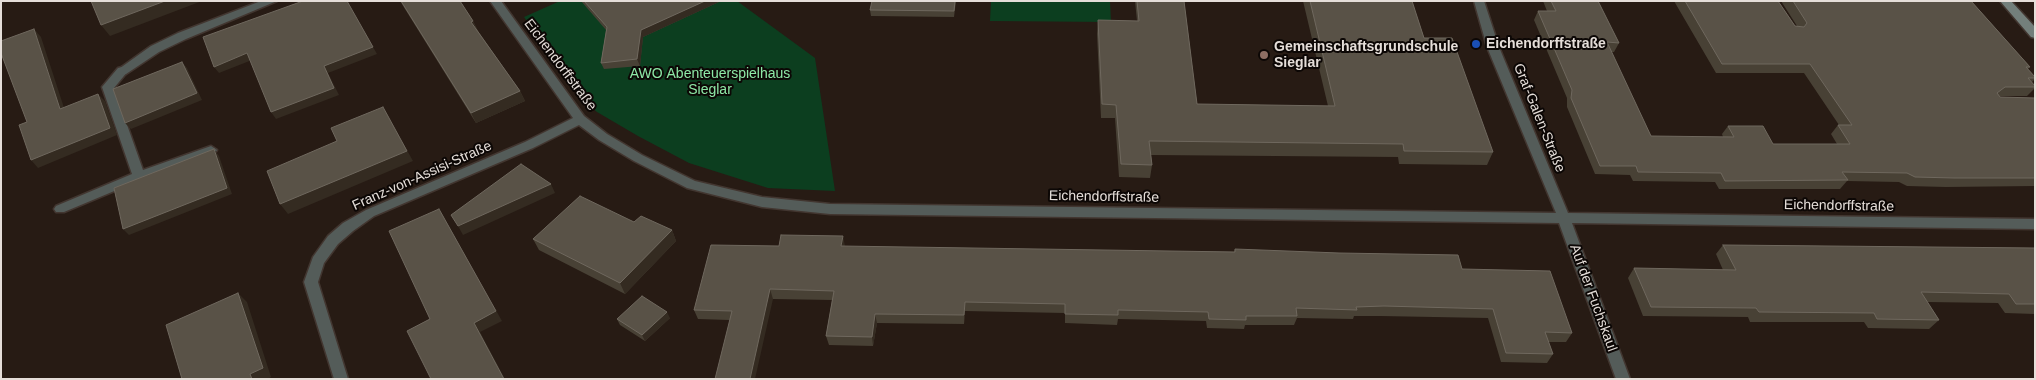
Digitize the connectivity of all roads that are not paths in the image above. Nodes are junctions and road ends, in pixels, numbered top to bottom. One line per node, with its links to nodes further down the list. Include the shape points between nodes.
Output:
1 (272, 1): 8 (street, via 155,49 122,71 108,87)
2 (495, 1): 6 (street, Eichendorffstraße)
3 (1479, 1): 10 (street, Graf-Galen-Straße, via 1494,47)
4 (2005, 1): 5 (street)
5 (2035, 34)
6 (580, 119): 10 (street, Eichendorffstraße, via 638,158 691,184 719,194 762,202 830,209); 12 (street, Franz-von-Assisi-Straße, via 370,213 333,240 318,261 311,282)
7 (211, 150): 8 (street)
8 (139, 176): 9 (street)
9 (60, 209)
10 (1564, 218): 11 (street, Eichendorffstraße); 13 (street, Auf der Fuchskaul)
11 (2035, 224)
12 (341, 379)
13 (1623, 379)

